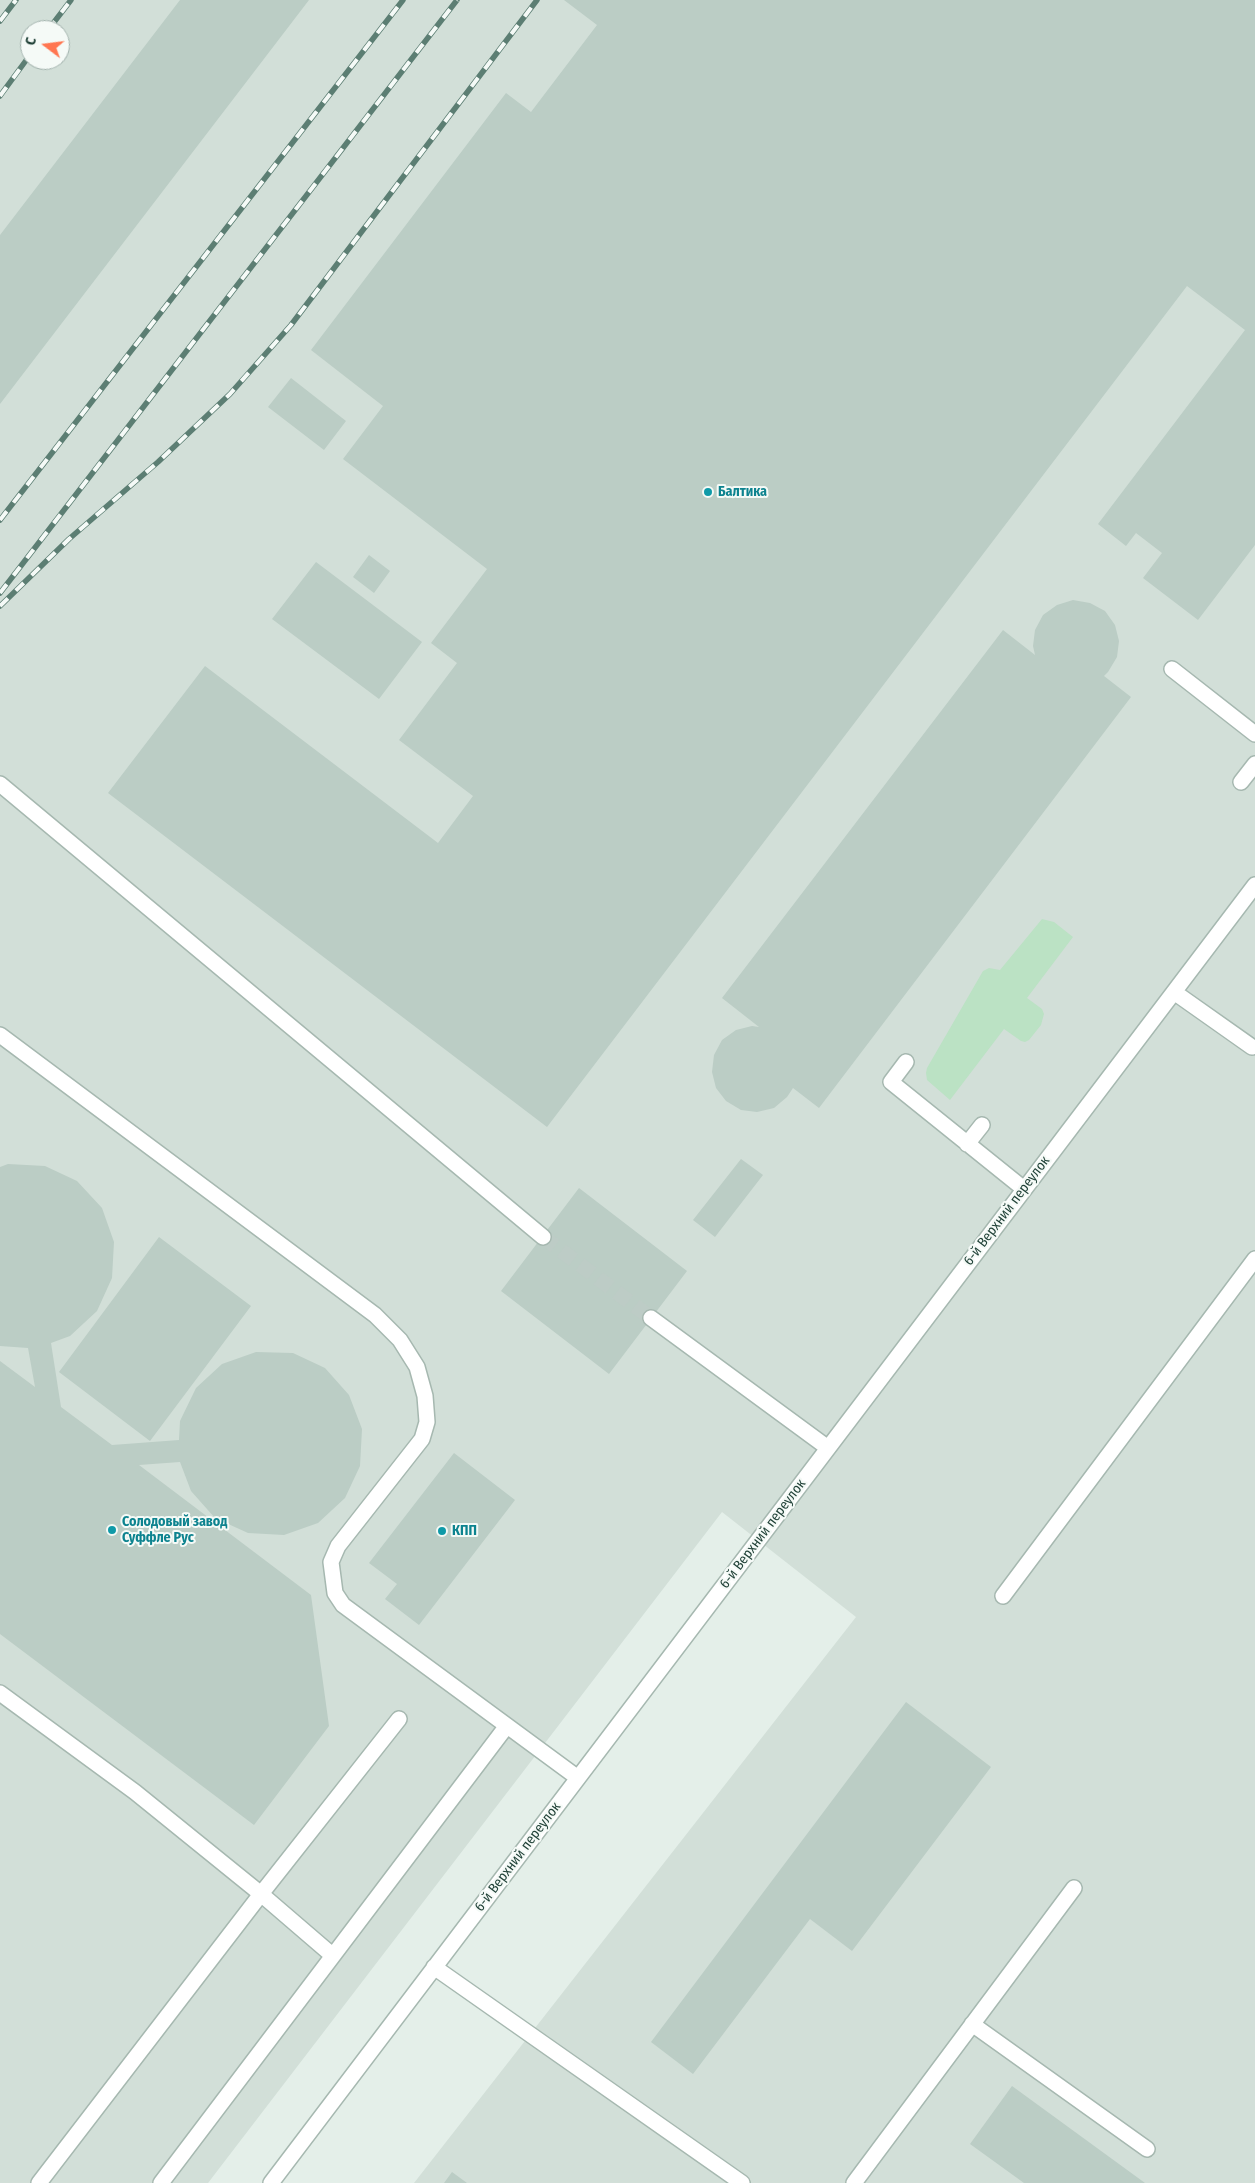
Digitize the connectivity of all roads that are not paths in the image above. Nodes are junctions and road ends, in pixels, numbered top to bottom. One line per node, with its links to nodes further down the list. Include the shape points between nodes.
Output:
1 (1172, 669): 2 (street)
2 (1255, 734)
3 (1255, 764): 4 (street)
4 (1241, 782)
5 (0, 784): 14 (street)
6 (1255, 885): 7 (street, 6-й Верхний переулок)
7 (1174, 992): 9 (street); 13 (street, 6-й Верхний переулок)
8 (0, 1035): 21 (street, via 375,1315 400,1340 417,1367 425,1396 427,1422 422,1439 338,1546 332,1562 335,1593 343,1605)
9 (1252, 1047)
10 (906, 1062): 12 (street, via 891,1082)
11 (982, 1125): 12 (street)
12 (968, 1144): 13 (street)
13 (1024, 1190): 17 (street, 6-й Верхний переулок)
14 (543, 1237)
15 (1255, 1259): 18 (street)
16 (651, 1318): 17 (street)
17 (828, 1448): 22 (street, 6-й Верхний переулок)
18 (1003, 1596)
19 (0, 1693): 24 (street, via 135,1792)
20 (399, 1718): 24 (street)
21 (506, 1727): 22 (street); 25 (street)
22 (578, 1778): 26 (street, 6-й Верхний переулок)
23 (1074, 1888): 27 (street)
24 (261, 1894): 25 (street); 29 (street)
25 (332, 1955): 30 (street)
26 (434, 1967): 31 (street, 6-й Верхний переулок); 32 (street)
27 (972, 2024): 28 (street); 33 (street)
28 (1147, 2149)
29 (39, 2183)
30 (161, 2183)
31 (270, 2183)
32 (742, 2183)
33 (854, 2183)

